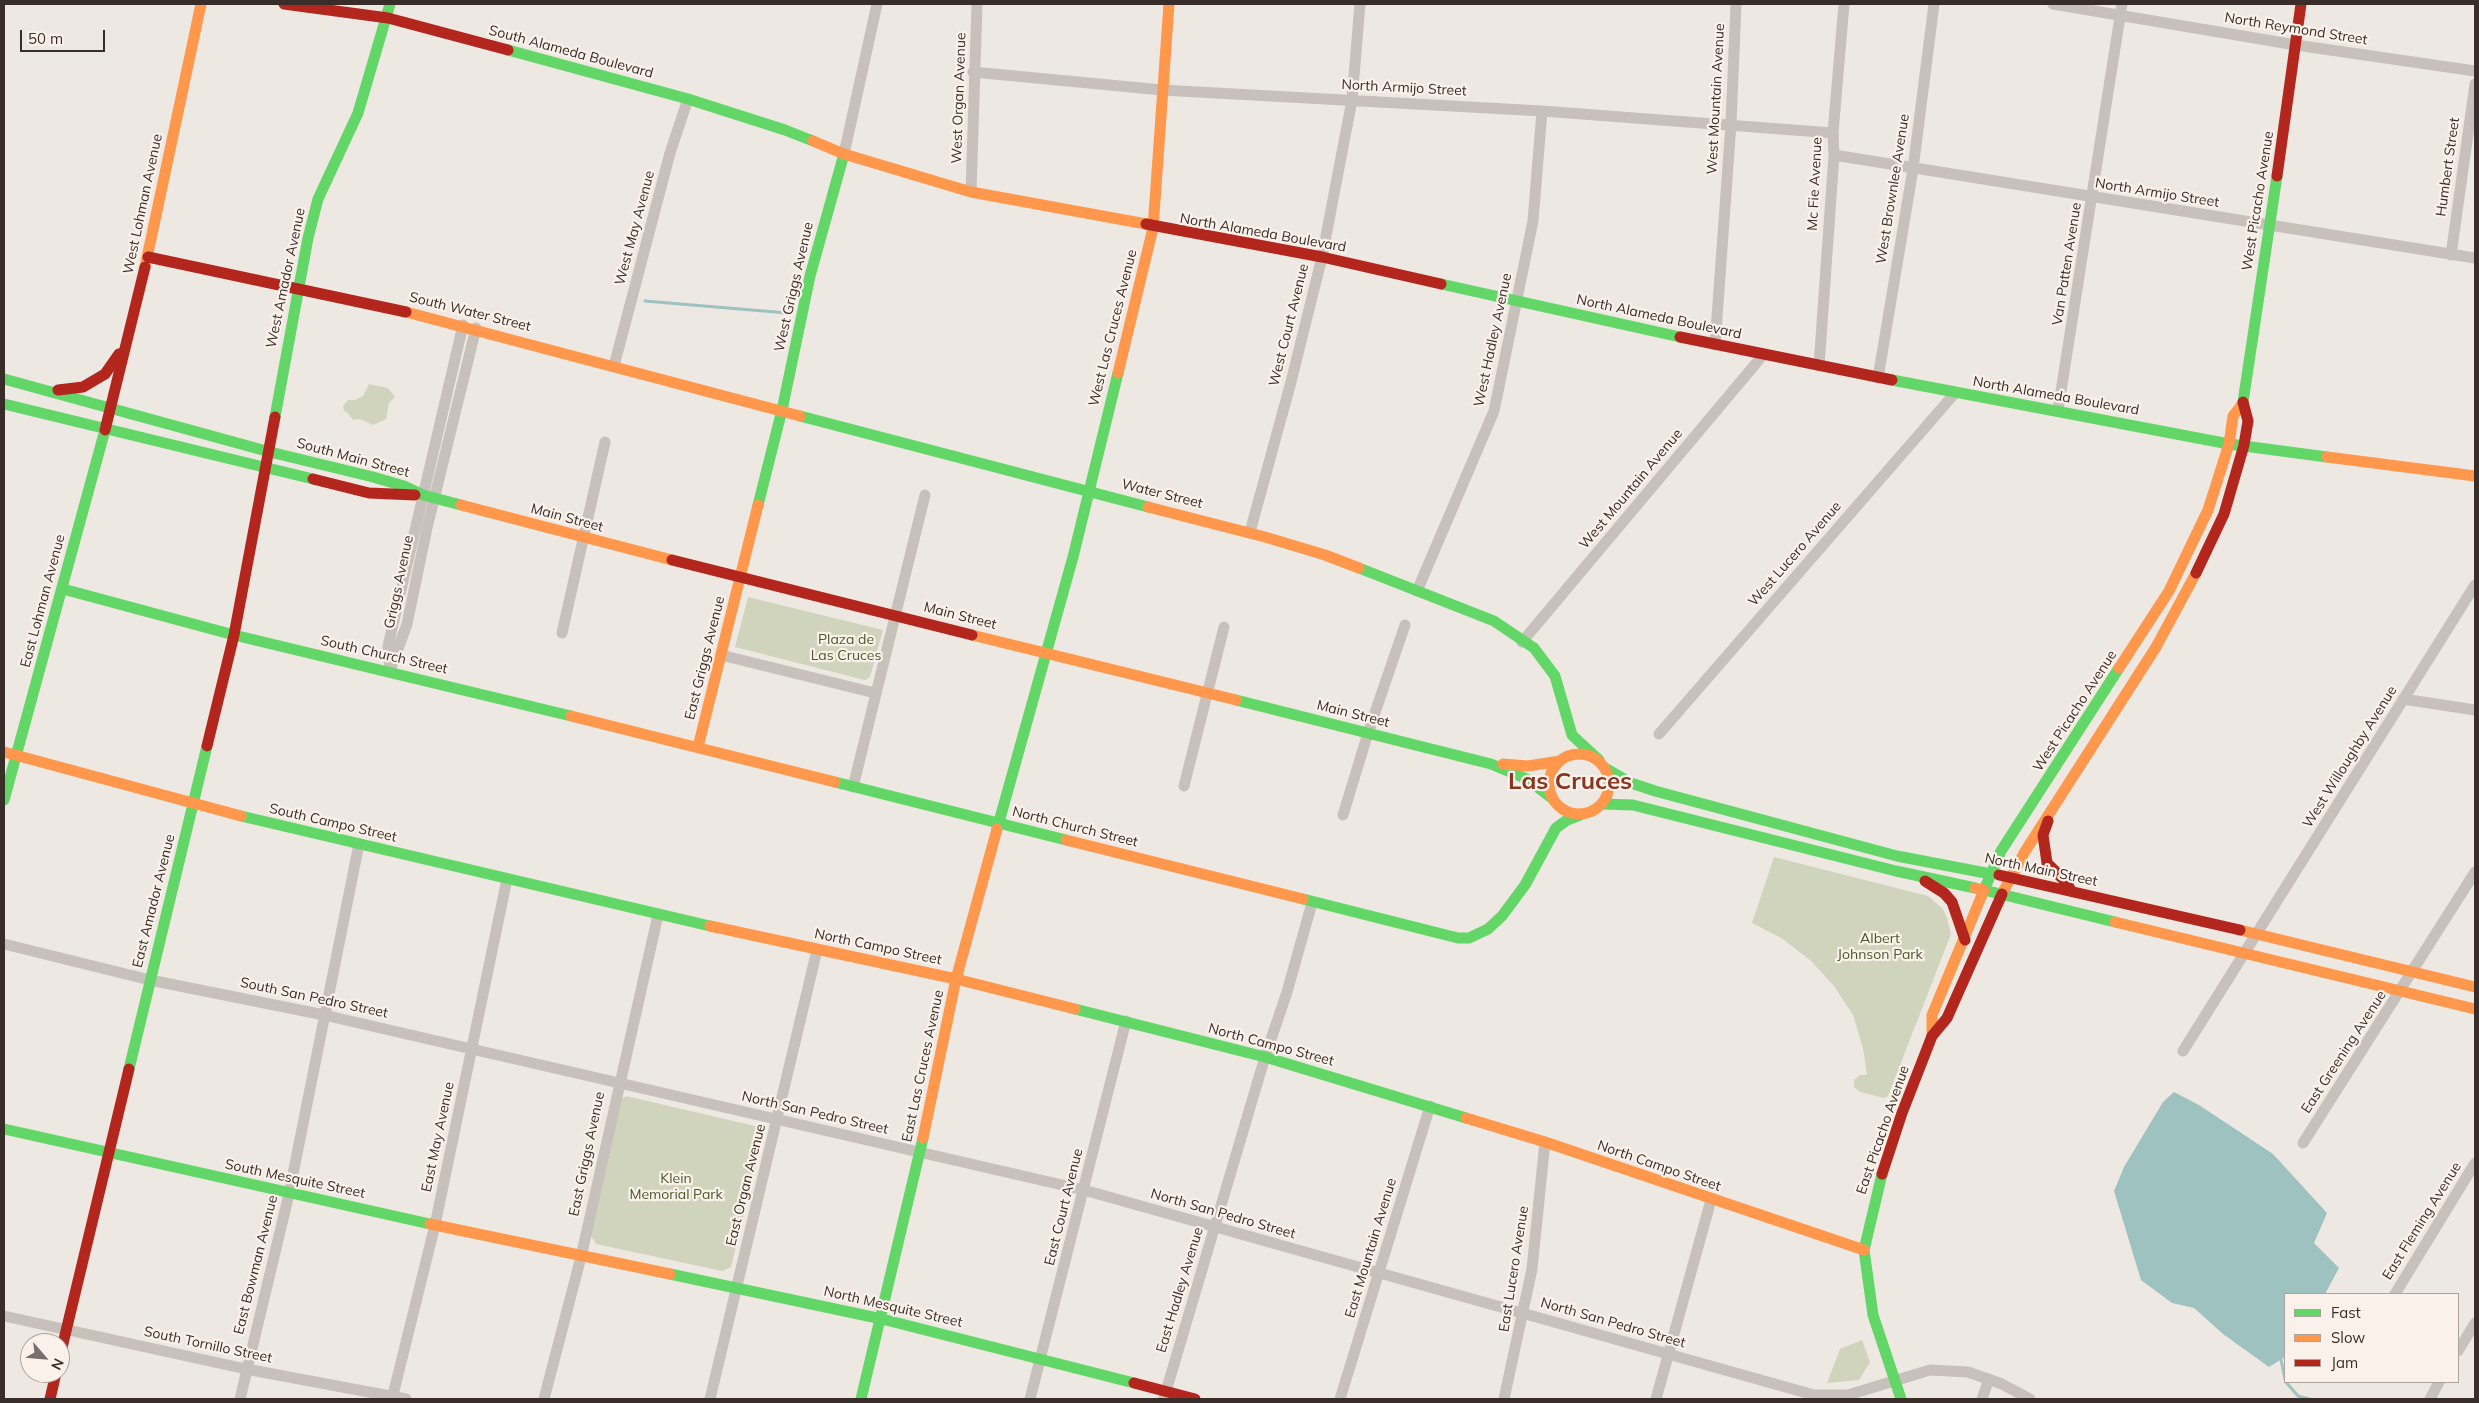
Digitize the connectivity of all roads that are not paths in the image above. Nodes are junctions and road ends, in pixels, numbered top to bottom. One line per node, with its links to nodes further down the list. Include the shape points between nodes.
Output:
1 (202, 4): 33 (street, West Lohman Avenue)
2 (284, 4): 14 (street, South Alameda Boulevard)
3 (390, 4): 14 (street, West Amador Avenue)
4 (877, 4): 25 (street, West Griggs Avenue)
5 (977, 4): 17 (street, West Organ Avenue)
6 (1169, 4): 19 (street, West Las Cruces Avenue)
7 (1360, 4): 21 (street, West Court Avenue)
8 (1736, 4): 23 (street, West Mountain Avenue)
9 (1844, 4): 24 (street, Mc Fie Avenue)
10 (1934, 4): 27 (street, West Brownlee Avenue)
11 (2053, 4): 13 (street, North Reymond Street)
12 (2301, 4): 15 (street, West Picacho Avenue)
13 (2121, 9): 15 (street, North Reymond Street); 29 (street, Van Patten Avenue)
14 (388, 18): 20 (street, South Alameda Boulevard); 36 (street, West Amador Avenue, via 358,113 318,200)
15 (2296, 45): 16 (street, North Reymond Street); 30 (street, West Picacho Avenue)
16 (2475, 71)
17 (973, 72): 19 (street, North Armijo Street); 28 (street, West Organ Avenue)
18 (2475, 84): 32 (street, Humbert Street)
19 (1162, 90): 21 (street, North Armijo Street); 31 (street, West Las Cruces Avenue)
20 (688, 98): 25 (street, South Alameda Boulevard, via 785,130); 43 (street, West May Avenue, via 670,153)
21 (1352, 100): 22 (street, North Armijo Street); 34 (street, West Court Avenue)
22 (1542, 111): 23 (street, North Armijo Street); 37 (street, West Hadley Avenue, via 1533,221)
23 (1731, 124): 24 (street, North Armijo Street); 40 (street, West Mountain Avenue)
24 (1833, 133): 26 (street, Mc Fie Avenue)
25 (844, 154): 28 (street, North Alameda Boulevard); 52 (street, West Griggs Avenue, via 810,276)
26 (1834, 154): 27 (street, North Armijo Street); 44 (street, Mc Fie Avenue)
27 (1913, 169): 29 (street, North Armijo Street); 45 (street, West Brownlee Avenue)
28 (971, 192): 31 (street, North Alameda Boulevard)
29 (2093, 197): 30 (street, North Armijo Street); 53 (street, Van Patten Avenue)
30 (2270, 226): 32 (street, North Armijo Street); 49 (street, West Picacho Avenue)
31 (1153, 228): 34 (street, North Alameda Boulevard); 61 (street, West Las Cruces Avenue)
32 (2451, 255): 35 (street, North Armijo Street)
33 (148, 257): 36 (street, South Water Street); 41 (street, West Lohman Avenue)
34 (1322, 257): 37 (street, North Alameda Boulevard); 64 (street, West Court Avenue)
35 (2475, 258)
36 (297, 290): 38 (street, South Water Street, via 371,303); 58 (street, West Amador Avenue)
37 (1517, 301): 40 (street, North Alameda Boulevard); 69 (street, West Hadley Avenue, via 1494,411)
38 (463, 325): 39 (street, South Water Street); 63 (street, Griggs Avenue)
39 (476, 328): 43 (street, South Water Street); 63 (street, Griggs Avenue)
40 (1715, 345): 42 (street, North Alameda Boulevard)
41 (125, 346): 47 (street, via 105,374 83,388); 51 (street, West Lohman Avenue)
42 (1763, 355): 44 (street, North Alameda Boulevard); 75 (street, West Mountain Avenue)
43 (614, 366): 52 (street, South Water Street)
44 (1818, 366): 45 (street, North Alameda Boulevard)
45 (1878, 378): 48 (street, North Alameda Boulevard)
46 (4, 379): 47 (street, South Main Street)
47 (48, 391): 51 (street, South Main Street)
48 (1955, 393): 53 (street, North Alameda Boulevard); 84 (street, West Lucero Avenue)
49 (2243, 402): 56 (street, West Picacho Avenue, via 2233,416); 57 (street, West Picacho Avenue, via 2248,421)
50 (4, 404): 54 (street, South Main Street)
51 (111, 409): 54 (street, East Lohman Avenue); 58 (street, South Main Street)
52 (782, 410): 61 (street, Water Street); 66 (street, West Griggs Avenue)
53 (2058, 410): 56 (street, North Alameda Boulevard)
54 (106, 428): 59 (street, South Main Street); 68 (street, East Lohman Avenue)
55 (605, 442): 65 (street)
56 (2229, 444): 57 (street, North Alameda Boulevard); 103 (street, West Picacho Avenue, via 2208,510 2169,592 2001,851)
57 (2244, 445): 60 (street, North Alameda Boulevard); 97 (street, West Picacho Avenue, via 2224,514 2200,565 2156,647)
58 (270, 452): 59 (street, East Amador Avenue); 63 (street, South Main Street, via 404,486)
59 (267, 467): 63 (street, South Main Street, via 369,493); 74 (street, East Amador Avenue)
60 (2475, 476)
61 (1089, 491): 64 (street, Water Street); 77 (street, West Las Cruces Avenue)
62 (925, 495): 70 (street)
63 (428, 497): 65 (street, Main Street); 78 (street, Griggs Avenue, via 388,646)
64 (1250, 532): 69 (street, Water Street, via 1325,555)
65 (584, 538): 66 (street, Main Street); 73 (street)
66 (740, 576): 70 (street, Main Street); 76 (street, East Griggs Avenue)
67 (2475, 585): 81 (street, West Willoughby Avenue)
68 (63, 588): 74 (street, South Church Street); 87 (street, East Lohman Avenue)
69 (1417, 591): 75 (street, Water Street, via 1494,621)
70 (894, 615): 77 (street, Main Street); 79 (street)
71 (1405, 625): 83 (street)
72 (1224, 627): 80 (street)
73 (562, 633)
74 (234, 635): 78 (street, South Church Street); 96 (street, East Amador Avenue)
75 (1522, 642): 88 (street, Water Street, via 1541,666 1555,695 1565,738); 90 (street, Water Street, via 1534,648 1548,664 1560,689 1572,735)
76 (721, 654): 79 (street); 85 (street, East Griggs Avenue)
77 (1046, 654): 80 (street, Main Street); 100 (street, East Las Cruces Avenue)
78 (390, 672): 85 (street, South Church Street)
79 (875, 693): 92 (street)
80 (1208, 694): 83 (street, Main Street); 91 (street)
81 (2403, 699): 82 (street); 113 (street, West Willoughby Avenue)
82 (2475, 710)
83 (1368, 733): 89 (street, Main Street); 98 (street)
84 (1658, 734)
85 (698, 747): 92 (street, North Church Street)
86 (4, 752): 87 (street, South Campo Street)
87 (16, 755): 94 (street, East Lohman Avenue); 96 (street, South Campo Street)
88 (1562, 759): 89 (street, Main Street, via 1528,766); 90 (street, via 1581,753); 93 (street, via 1551,772 1549,781)
89 (1491, 764): 93 (street, Main Street, via 1527,780)
90 (1602, 764): 95 (street, via 1610,786); 103 (street, North Main Street, via 1632,783 1655,791 1896,856)
91 (1184, 786)
92 (853, 788): 100 (street, North Church Street)
93 (1553, 799): 99 (street, via 1567,812); 112 (street, via 1553,812 1543,836 1509,897 1486,920)
94 (4, 800)
95 (1602, 804): 99 (street); 104 (street, via 1634,805)
96 (193, 805): 101 (street, South Campo Street); 120 (street, East Amador Avenue)
97 (2052, 809): 105 (street, West Picacho Avenue); 108 (street, via 2043,835 2047,863)
98 (1342, 815)
99 (1580, 815): 112 (street, North Church Street, via 1556,828 1512,905 1495,923 1468,938)
100 (1000, 824): 110 (street, North Church Street); 119 (street, East Las Cruces Avenue)
101 (359, 844): 106 (street, South Campo Street); 124 (street, East Bowman Avenue)
102 (2475, 872): 118 (street, East Greening Avenue)
103 (1991, 874): 105 (street, North Main Street); 107 (street, West Picacho Avenue)
104 (1916, 876): 107 (street); 114 (street, via 1944,893 1952,902)
105 (2010, 878): 108 (street, North Main Street); 109 (street, East Picacho Avenue)
106 (508, 879): 111 (street, South Campo Street); 127 (street, East May Avenue)
107 (1984, 890): 109 (street); 114 (street, West Picacho Avenue)
108 (2072, 892): 113 (street, North Main Street)
109 (2002, 894): 116 (street); 126 (street, East Picacho Avenue, via 1947,1018)
110 (1312, 902): 112 (street, North Church Street); 129 (street, East Hadley Avenue, via 1288,992)
111 (658, 915): 117 (street, North Campo Street); 130 (street, East Griggs Avenue)
112 (1445, 934)
113 (2258, 934): 116 (street, West Willoughby Avenue); 118 (street, North Main Street)
114 (1965, 940): 126 (street, West Picacho Avenue, via 1932,1015)
115 (4, 944): 120 (street, South San Pedro Street)
116 (2249, 949): 122 (street); 128 (street, West Willoughby Avenue)
117 (817, 950): 119 (street, North Campo Street); 132 (street, East Organ Avenue)
118 (2411, 975): 121 (street, North Main Street); 122 (street, East Greening Avenue)
119 (956, 979): 125 (street, North Campo Street); 136 (street, East Las Cruces Avenue)
120 (150, 980): 124 (street, South San Pedro Street); 137 (street, East Amador Avenue)
121 (2475, 987)
122 (2400, 991): 123 (street); 135 (street, East Greening Avenue)
123 (2475, 1009)
124 (324, 1015): 127 (street, South San Pedro Street); 140 (street, East Bowman Avenue)
125 (1126, 1021): 129 (street, North Campo Street); 139 (street, East Court Avenue)
126 (1932, 1036): 144 (street, East Picacho Avenue, via 1877,1188)
127 (472, 1049): 130 (street, South San Pedro Street); 142 (street, East May Avenue)
128 (2183, 1051)
129 (1265, 1057): 131 (street, North Campo Street); 143 (street, East Hadley Avenue)
130 (618, 1083): 132 (street, North San Pedro Street); 145 (street, East Griggs Avenue)
131 (1430, 1106): 134 (street, North Campo Street); 146 (street, East Mountain Avenue)
132 (777, 1119): 136 (street, North San Pedro Street); 147 (street, East Organ Avenue)
133 (4, 1129): 137 (street, South Mesquite Street)
134 (1545, 1142): 141 (street, North Campo Street); 149 (street, East Lucero Avenue, via 1537,1229)
135 (2303, 1142)
136 (920, 1153): 139 (street, North San Pedro Street); 151 (street, East Las Cruces Avenue)
137 (110, 1154): 140 (street, South Mesquite Street); 153 (street, East Amador Avenue)
138 (2475, 1163): 148 (street, East Fleming Avenue)
139 (1084, 1190): 143 (street, North San Pedro Street); 157 (street, East Court Avenue)
140 (289, 1194): 142 (street, South Mesquite Street); 158 (street, East Bowman Avenue)
141 (1711, 1200): 144 (street, North Campo Street); 156 (street)
142 (435, 1225): 145 (street, South Mesquite Street); 165 (street, East May Avenue)
143 (1214, 1228): 146 (street, North San Pedro Street); 163 (street, East Hadley Avenue)
144 (1864, 1250): 160 (street, East Picacho Avenue, via 1873,1314)
145 (581, 1257): 147 (street, North Mesquite Street); 169 (street, East Griggs Avenue)
146 (1379, 1274): 149 (street, North San Pedro Street); 174 (street, East Mountain Avenue)
147 (736, 1287): 151 (street, North Mesquite Street); 170 (street, East Organ Avenue)
148 (2396, 1293)
149 (1524, 1313): 156 (street, North San Pedro Street); 175 (street, East Lucero Avenue)
150 (4, 1316): 153 (street, South Tornillo Street)
151 (882, 1319): 157 (street, North Mesquite Street); 171 (street, East Las Cruces Avenue)
152 (2475, 1323): 155 (street)
153 (66, 1330): 154 (street, East Amador Avenue); 158 (street, South Tornillo Street)
154 (65, 1333)
155 (2459, 1349)
156 (1668, 1354): 164 (street, North San Pedro Street); 176 (street)
157 (1040, 1359): 163 (street, North Mesquite Street); 172 (street, East Court Avenue)
158 (246, 1369): 165 (street, South Tornillo Street); 167 (street, East Bowman Avenue)
159 (1990, 1379): 160 (street, via 1968,1372 1930,1370); 178 (street); 179 (street)
160 (1894, 1382): 164 (street, via 1848,1395); 177 (street, East Picacho Avenue)
161 (54, 1383): 166 (street)
162 (2438, 1383): 180 (street)
163 (1164, 1396): 173 (street, North Mesquite Street)
164 (1814, 1397)
165 (393, 1398): 168 (street, South Tornillo Street)
166 (50, 1399)
167 (240, 1399)
168 (406, 1399)
169 (544, 1399)
170 (710, 1399)
171 (861, 1399)
172 (1030, 1399)
173 (1195, 1399)
174 (1340, 1399)
175 (1504, 1399)
176 (1656, 1399)
177 (1901, 1399)
178 (1982, 1399)
179 (2030, 1399)
180 (2430, 1399)

